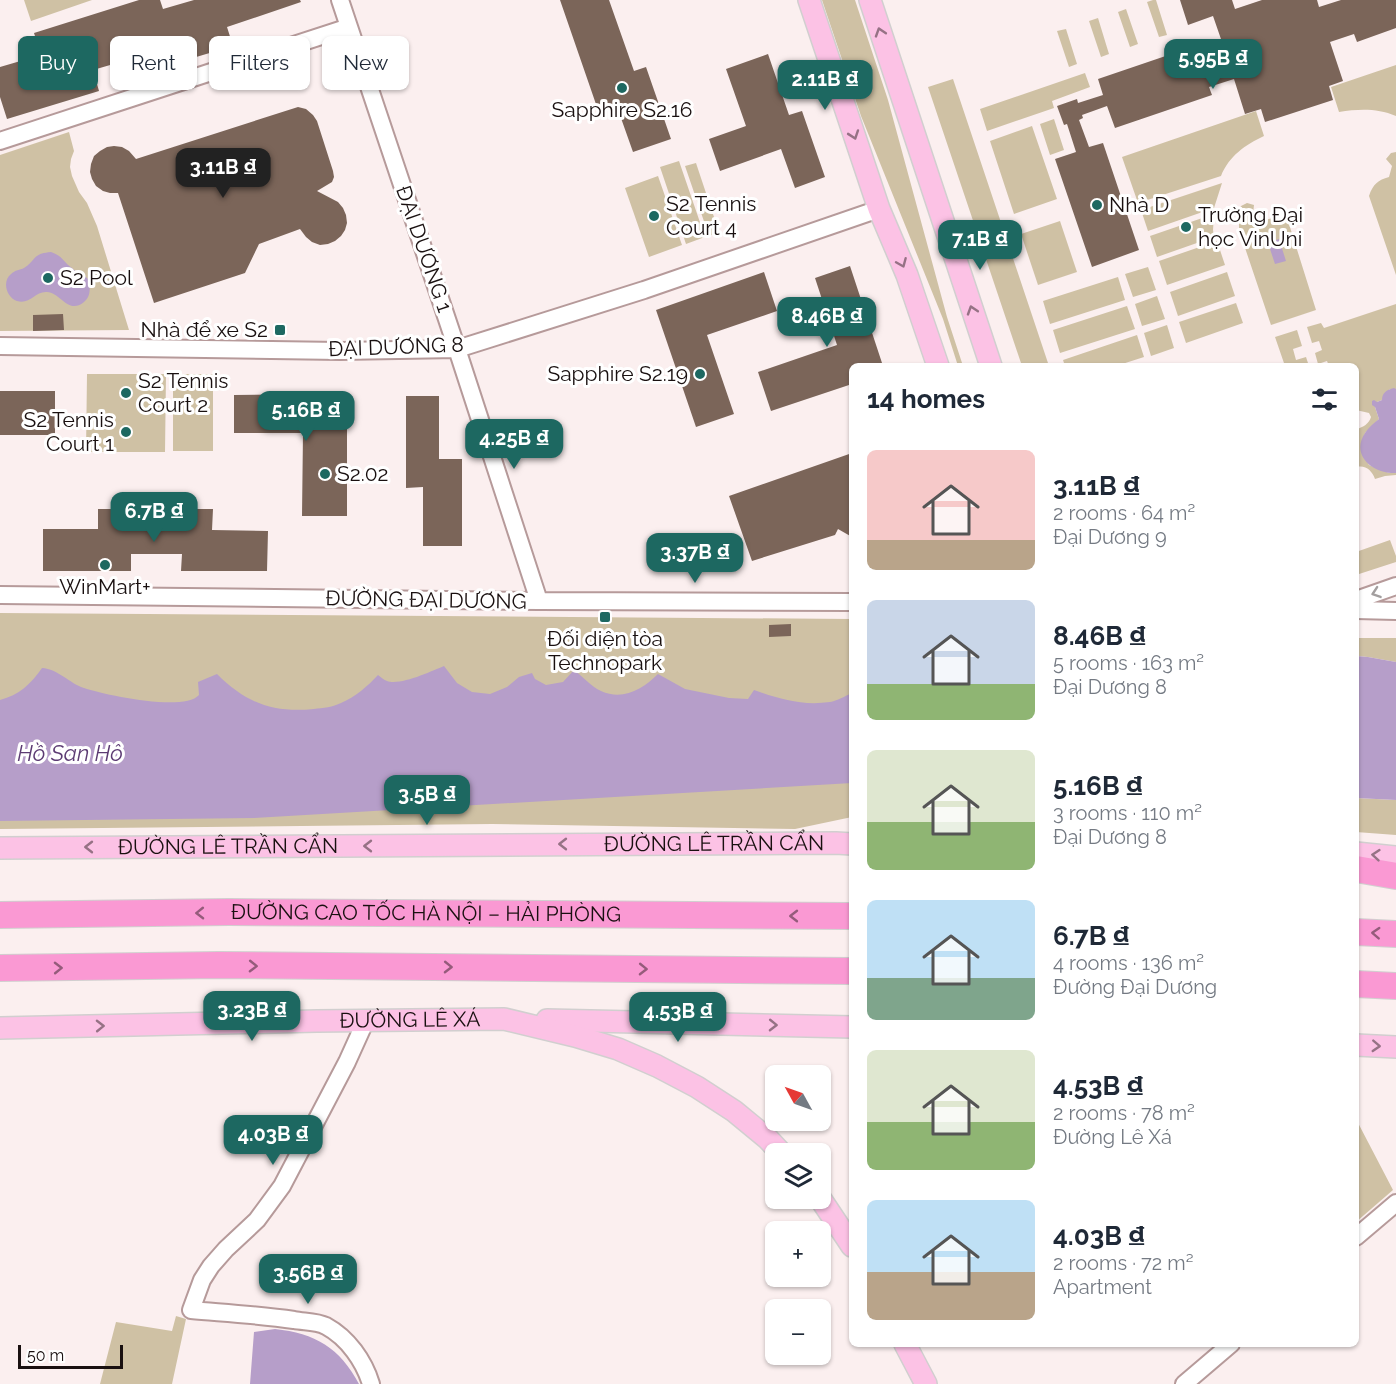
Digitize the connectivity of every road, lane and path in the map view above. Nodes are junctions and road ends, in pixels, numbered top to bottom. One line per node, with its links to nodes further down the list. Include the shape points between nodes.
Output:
1 (340, 0): 4 (street, ĐẠI DƯƠNG 1)
2 (809, 0): 6 (main road, one-way to 6)
3 (870, 0): 10 (main road, one-way to 3)
4 (349, 27): 5 (street); 8 (street, ĐẠI DƯƠNG 1)
5 (0, 141)
6 (879, 209): 8 (street, ĐẠI DƯƠNG 8); 9 (main road, one-way to 9)
7 (0, 346): 8 (street, ĐẠI DƯƠNG 8)
8 (457, 349): 14 (street, ĐẠI DƯƠNG 1)
9 (937, 363)
10 (990, 363)
11 (1396, 586): 13 (street, one-way to 13)
12 (0, 595): 14 (street, ĐƯỜNG ĐẠI DƯƠNG)
13 (1359, 599)
14 (539, 601): 15 (street, ĐƯỜNG ĐẠI DƯƠNG)
15 (849, 602)
16 (1359, 610): 17 (street)
17 (1396, 611)
18 (846, 842): 19 (main road, ĐƯỜNG LÊ TRẦN CẨN, one-way to 19)
19 (0, 848)
20 (1359, 853): 21 (main road, one-way to 20)
21 (1396, 857)
22 (1359, 870): 23 (highway)
23 (1396, 876)
24 (0, 915): 25 (highway, ĐƯỜNG CAO TỐC HÀ NỘI – HẢI PHÒNG, one-way to 24, via 241,912)
25 (849, 916)
26 (1359, 932): 27 (highway, one-way to 26)
27 (1396, 934)
28 (0, 968): 29 (highway, one-way to 29, via 219,965)
29 (849, 971)
30 (1359, 984): 31 (highway)
31 (1396, 986)
32 (504, 1019): 33 (main road, ĐƯỜNG LÊ XÁ); 34 (main road, one-way to 34); 38 (main road, ĐƯỜNG LÊ XÁ, via 618,1049 657,1066 734,1111)
33 (366, 1020): 35 (main road, ĐƯỜNG LÊ XÁ, one-way to 33); 45 (street, via 282,1186 257,1220 211,1266 191,1310 325,1326 357,1354)
34 (849, 1027)
35 (0, 1028)
36 (1359, 1045): 37 (main road, one-way to 37)
37 (1396, 1047)
38 (772, 1143)
39 (1396, 1203): 41 (street)
40 (827, 1209): 42 (main road)
41 (1359, 1234)
42 (849, 1242)
43 (907, 1347): 46 (main road)
44 (1227, 1347): 47 (street)
45 (371, 1384)
46 (926, 1384)
47 (1184, 1384)

